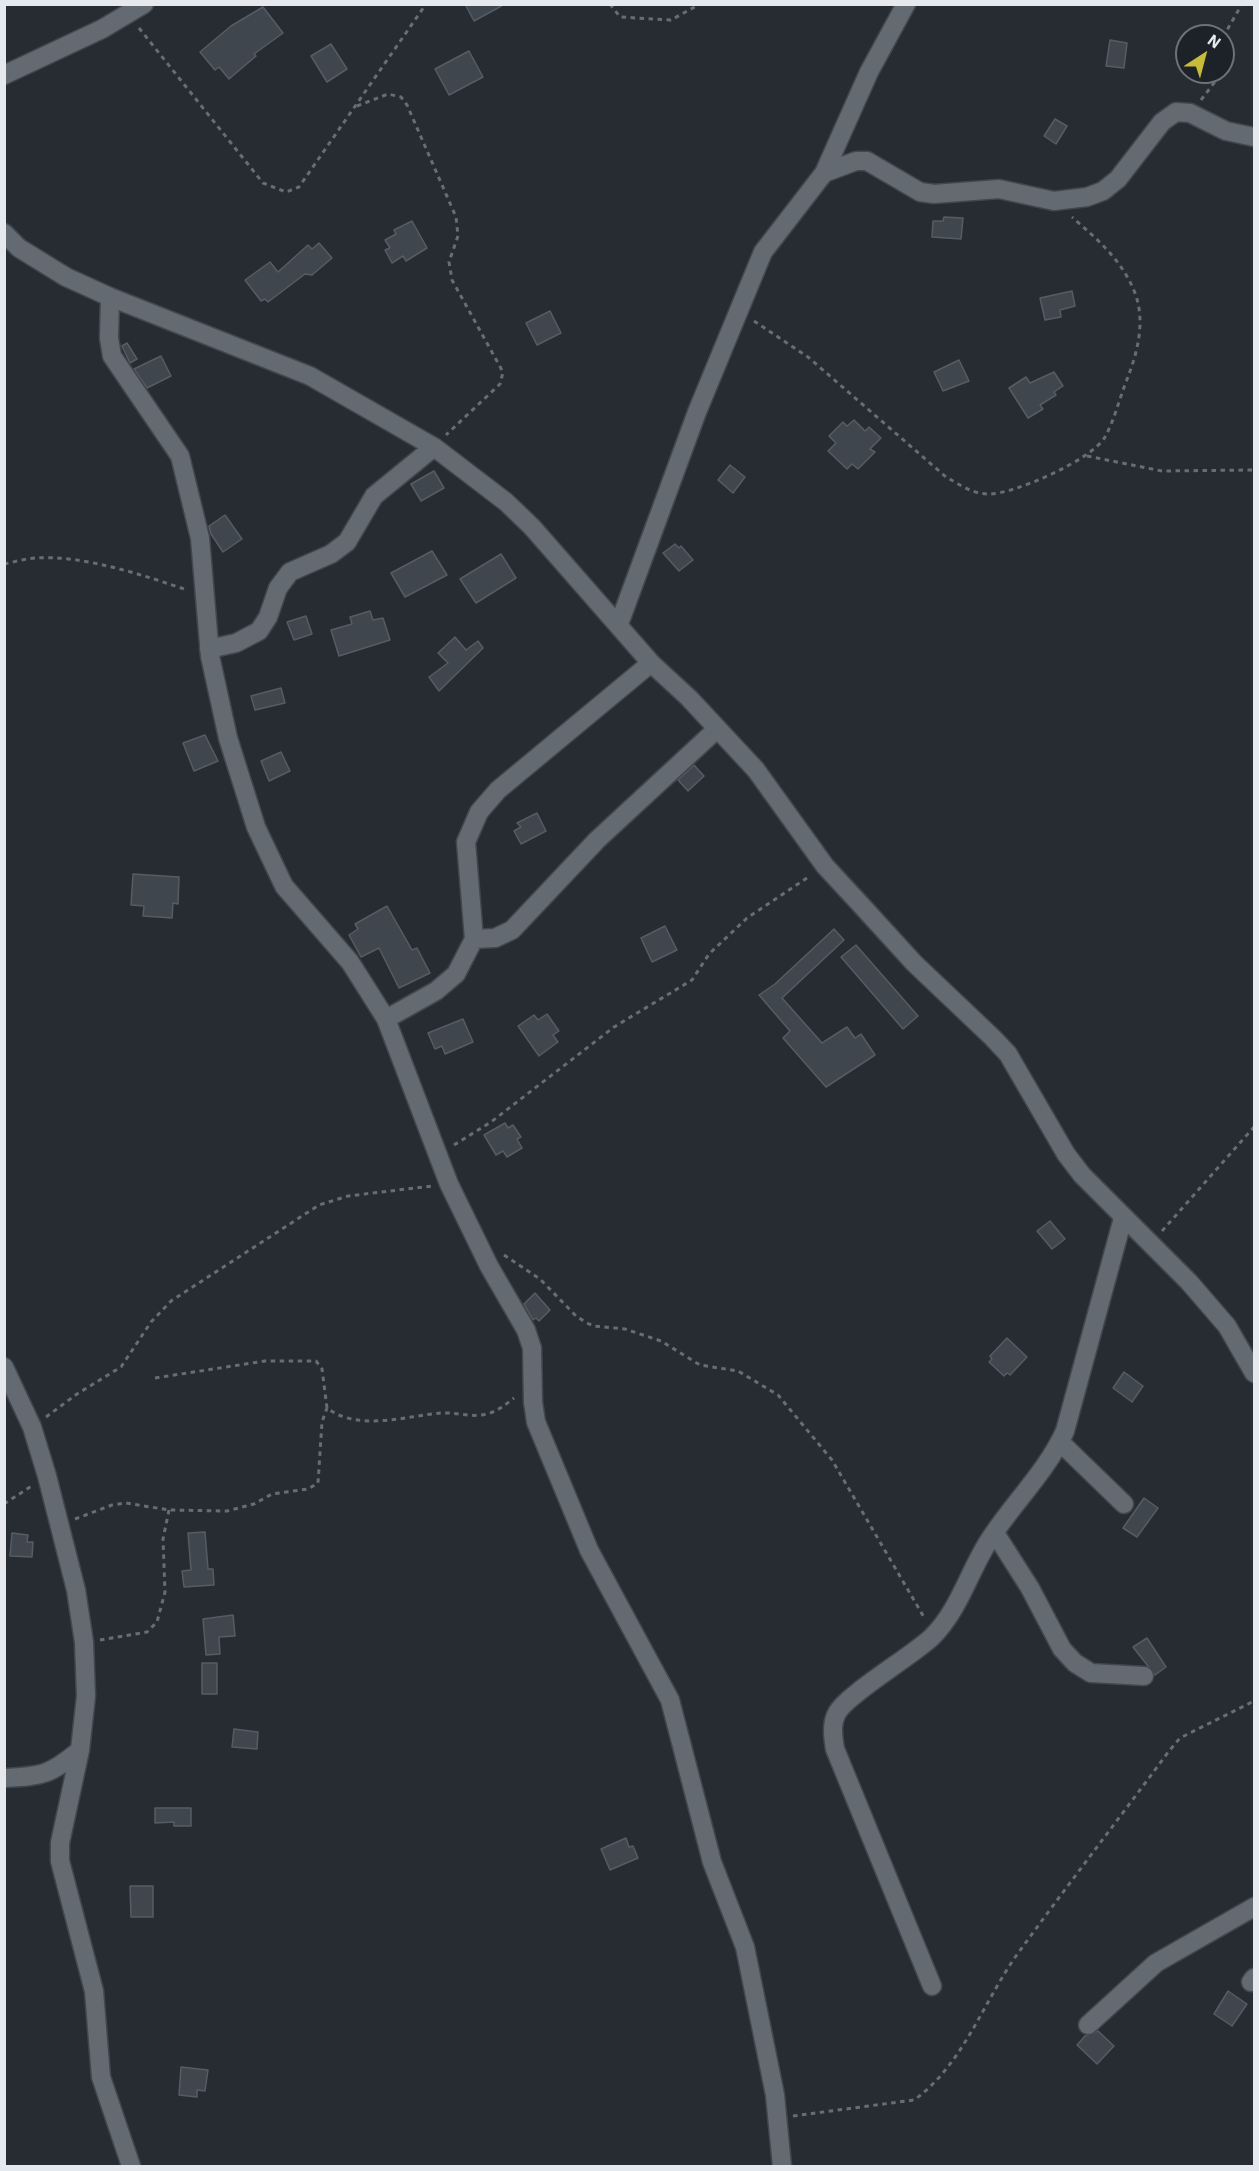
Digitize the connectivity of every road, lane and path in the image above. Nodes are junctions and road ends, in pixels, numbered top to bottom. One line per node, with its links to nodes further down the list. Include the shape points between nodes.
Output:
1 (144, 4): 7 (street)
2 (426, 4): 11 (path)
3 (610, 4): 4 (path, via 620,17 671,20)
4 (700, 4)
5 (906, 4): 14 (street, via 869,72)
6 (1242, 4): 8 (path)
7 (128, 15): 9 (street); 11 (path, via 263,183 275,189 286,192 299,187)
8 (1230, 24)
9 (4, 75)
10 (1213, 84): 12 (path)
11 (355, 106): 19 (path, via 387,94 401,97 407,105 456,217 458,236 449,262 452,280 503,372 501,384)
12 (1190, 113): 13 (street, via 1226,131); 15 (street, via 1169,116 1118,179 1103,191)
13 (1254, 137)
14 (824, 173): 15 (street, via 867,161 920,192 999,189); 18 (street, via 763,252)
15 (1053, 201): 20 (path, via 1108,249 1124,271 1136,295 1141,327 1134,360 1104,439)
16 (7, 241): 17 (street, via 66,277)
17 (110, 297): 19 (street, via 310,376); 23 (street, via 112,356 180,456 200,538)
18 (740, 312): 20 (path, via 808,357 946,477 977,493 991,494 1059,472); 24 (street, via 698,412)
19 (434, 447): 24 (street, via 472,474 532,527); 25 (street, via 374,496 347,542 319,561 296,567 283,579 259,631 236,643)
20 (1087, 456): 21 (path, via 1162,471)
21 (1254, 470)
22 (4, 564): 23 (path, via 36,558 128,570)
23 (203, 596): 25 (street)
24 (619, 624): 26 (street)
25 (209, 649): 30 (street, via 228,738 256,826 284,886 350,962)
26 (651, 663): 27 (street); 29 (street, via 498,790 479,812 466,842)
27 (717, 729): 28 (street, via 756,770); 29 (street, via 597,840 512,930 495,938)
28 (825, 866): 32 (path, via 747,918 709,954 692,980 614,1027 491,1122); 34 (street, via 914,963 1000,1046 1066,1154)
29 (474, 939): 30 (street, via 456,974 436,992)
30 (386, 1019): 32 (street)
31 (1254, 1126): 35 (path)
32 (438, 1151): 33 (street)
33 (448, 1184): 38 (street, via 526,1330); 42 (path, via 348,1196 319,1205 171,1301 151,1322 121,1367)
34 (1123, 1218): 35 (street); 43 (street)
35 (1151, 1244): 39 (street, via 1227,1326)
36 (504, 1254): 50 (path, via 540,1279 587,1323 625,1329 661,1341 700,1365 738,1371 778,1395 832,1460)
37 (4, 1367): 42 (street)
38 (533, 1372): 41 (path, via 501,1409 485,1414 442,1413 376,1421 337,1414); 59 (street, via 536,1422 589,1550 670,1700 712,1862 745,1947)
39 (1254, 1373)
40 (155, 1378): 41 (path, via 265,1361 316,1361 322,1369)
41 (327, 1408): 47 (path, via 322,1422 317,1486 272,1494 227,1511)
42 (32, 1427): 44 (street)
43 (1060, 1442): 46 (street); 49 (street)
44 (47, 1476): 45 (path); 48 (street)
45 (4, 1504)
46 (1124, 1504)
47 (169, 1510): 48 (path, via 116,1504); 51 (path, via 164,1539 165,1592 153,1628)
48 (59, 1525): 51 (street, via 76,1590)
49 (995, 1533): 50 (street, via 955,1607); 52 (street, via 1062,1649 1075,1663 1091,1673)
50 (933, 1636): 57 (street, via 844,1702 833,1733 835,1749)
51 (84, 1642): 54 (street, via 86,1696)
52 (1144, 1676)
53 (1254, 1701): 59 (path, via 1180,1738 1015,1958 945,2072 929,2089 914,2100)
54 (80, 1750): 55 (street, via 45,1774); 60 (street, via 60,1861 94,1991 101,2077)
55 (4, 1778)
56 (1254, 1907): 58 (street, via 1156,1963)
57 (932, 1986)
58 (1088, 2025)
59 (777, 2118): 61 (street)
60 (131, 2166)
61 (782, 2166)

